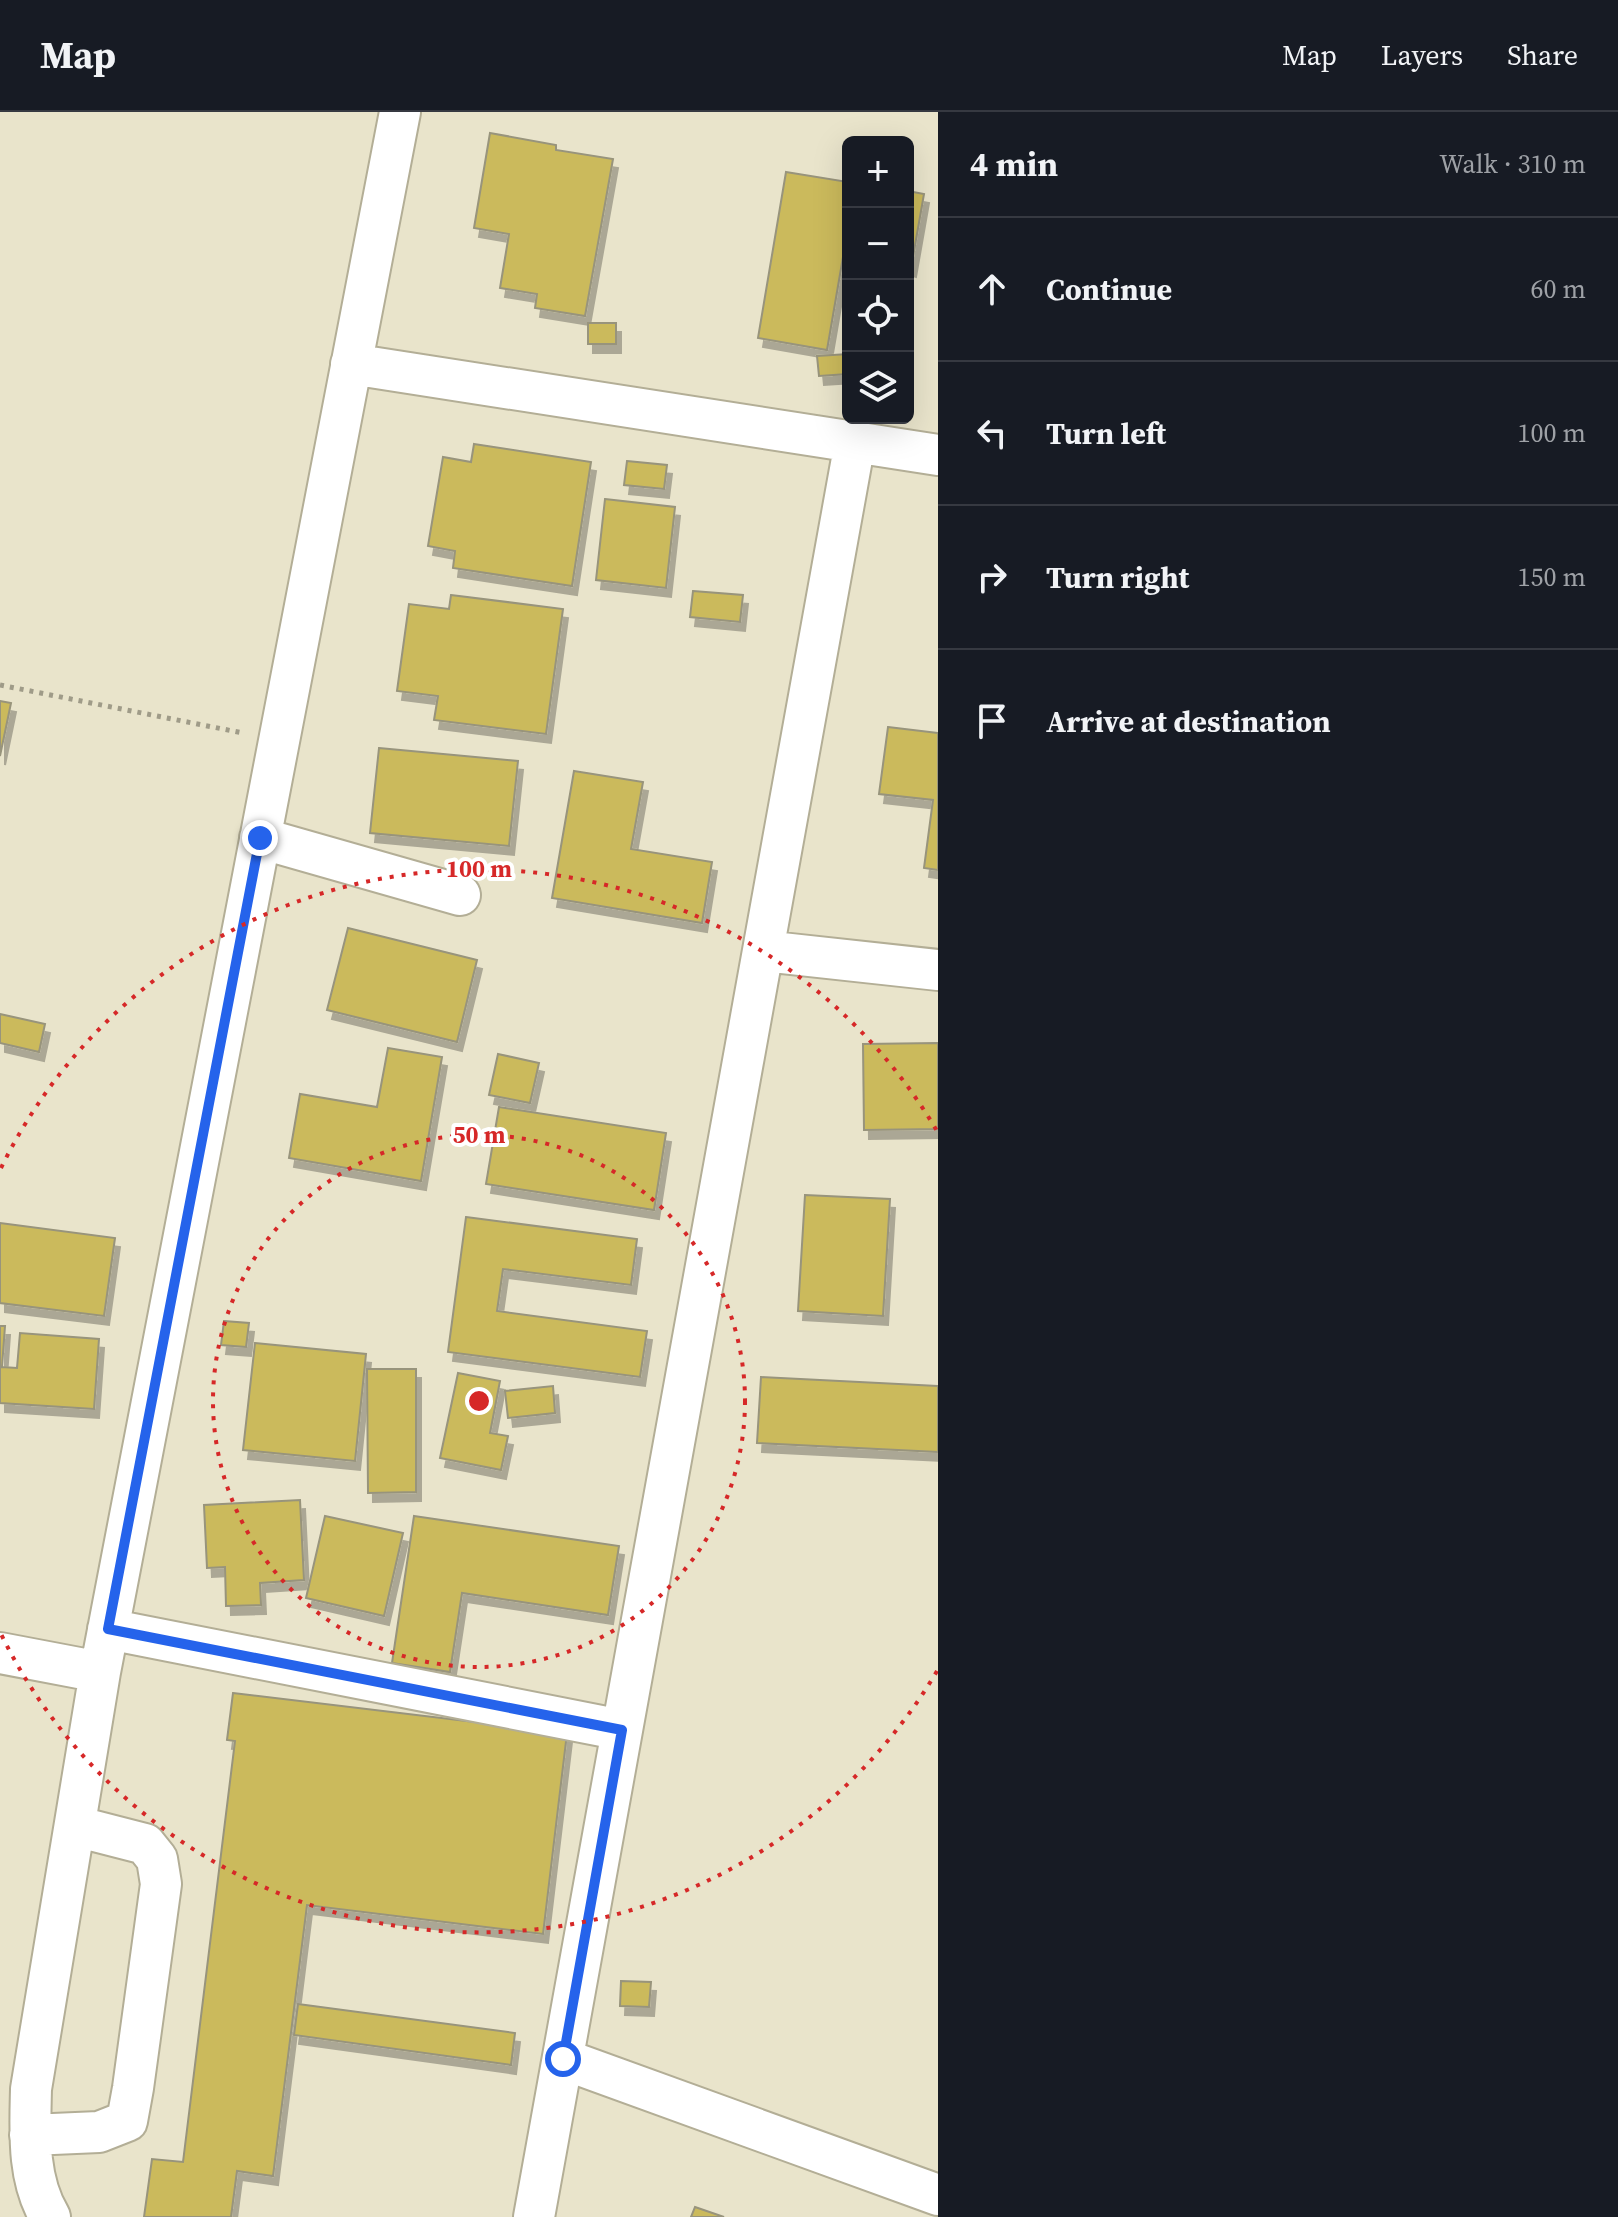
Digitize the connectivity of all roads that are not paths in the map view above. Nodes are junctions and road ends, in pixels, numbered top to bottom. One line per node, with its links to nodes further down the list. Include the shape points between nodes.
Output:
1 (400, 112): 2 (street)
2 (351, 364): 3 (street); 5 (street)
3 (855, 442): 4 (street); 7 (street)
4 (938, 455)
5 (260, 838): 6 (street); 9 (street)
6 (460, 895)
7 (763, 951): 8 (street); 12 (street)
8 (938, 970)
9 (108, 1629): 11 (street); 12 (street)
10 (0, 1653): 11 (street)
11 (100, 1672): 13 (street)
12 (622, 1730): 14 (street)
13 (75, 1826): 15 (street, via 31,2089); 15 (street, via 145,1844 157,1859 161,1884 133,2088 127,2121 99,2132)
14 (563, 2059): 16 (street); 18 (street)
15 (30, 2135): 17 (street, via 34,2175)
16 (938, 2195)
17 (50, 2217)
18 (534, 2217)

